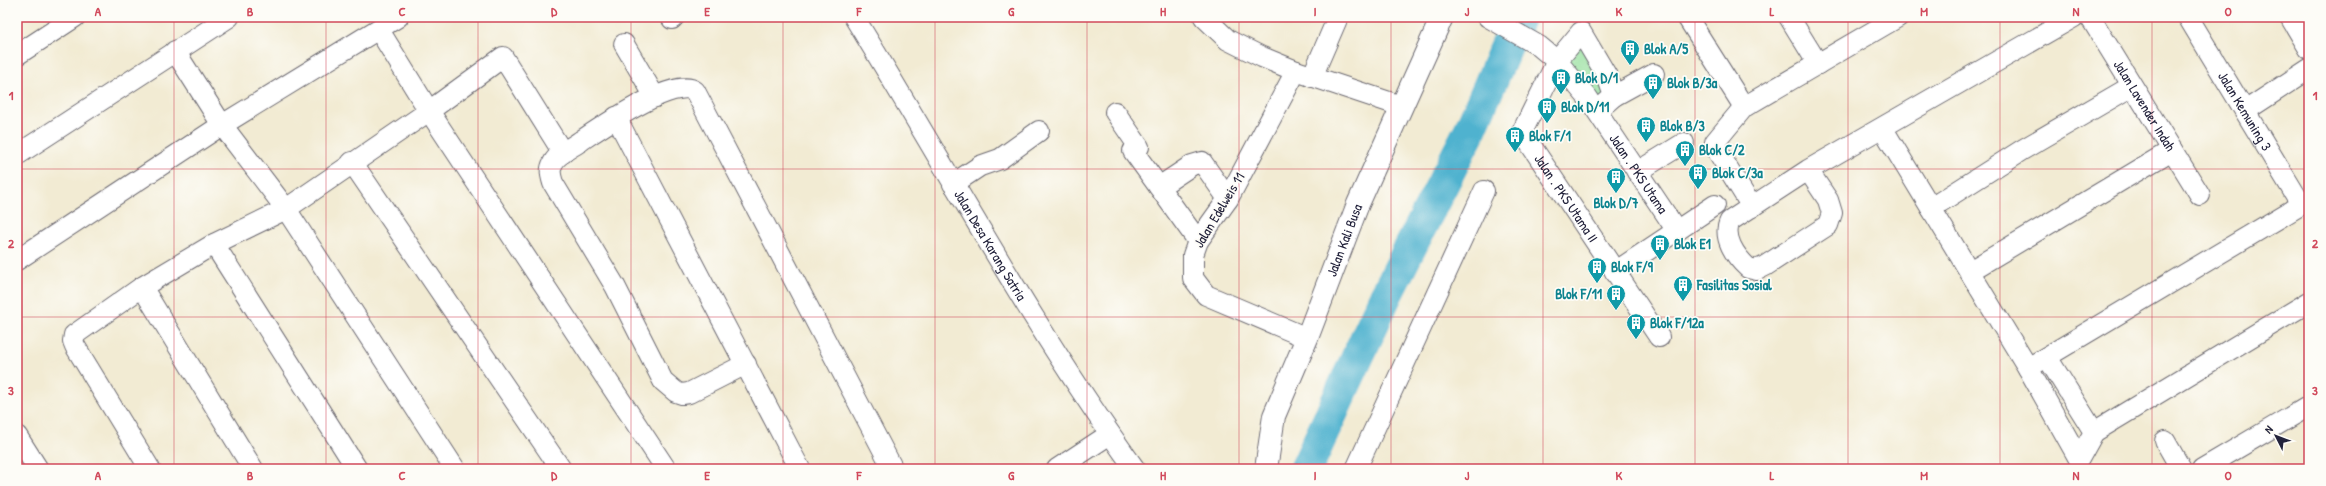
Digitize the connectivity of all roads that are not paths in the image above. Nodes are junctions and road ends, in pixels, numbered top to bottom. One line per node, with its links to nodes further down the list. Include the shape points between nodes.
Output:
1 (74, 17): 20 (street)
2 (229, 17): 19 (street)
3 (398, 17): 16 (street)
4 (854, 17): 46 (street, Jalan Desa Karang Satria)
5 (1204, 17): 24 (street, via 1228,40)
6 (1338, 17): 24 (street, Jalan Edelweis 11)
7 (1442, 17): 29 (street, Jalan Kali Busa)
8 (1488, 17): 21 (street, Jalan . PKS Utama, via 1539,46)
9 (1687, 17): 30 (street)
10 (1789, 17): 22 (street)
11 (2074, 17): 37 (street)
12 (2090, 17): 26 (street, Jalan Lavender Indah)
13 (2188, 17): 33 (street, Jalan Kemuning 3)
14 (2290, 17): 18 (street)
15 (1895, 18): 22 (street)
16 (379, 30): 31 (street); 36 (street)
17 (624, 44): 28 (street)
18 (2309, 49)
19 (175, 51): 36 (street); 42 (street)
20 (17, 55)
21 (1557, 61): 27 (street, via 1582,32 1607,76); 32 (street, Jalan . PKS Utama); 61 (street, Jalan . PKS Utama II, via 1522,132)
22 (1818, 64): 30 (street)
23 (2309, 69): 33 (street)
24 (1304, 74): 29 (street); 50 (street, Jalan Edelweis 11)
25 (1654, 74): 27 (street)
26 (2132, 86): 40 (street, Jalan Lavender Indah); 54 (street, via 2022,150)
27 (1614, 96): 32 (street)
28 (655, 97): 35 (street); 83 (street, via 689,88 694,91)
29 (1401, 106): 65 (street, Jalan Kali Busa, via 1358,204)
30 (1744, 107): 53 (street, via 1715,142 1718,152)
31 (430, 111): 41 (street, via 503,57); 43 (street); 81 (street)
32 (1597, 111): 45 (street, Jalan . PKS Utama)
33 (2245, 111): 51 (street, Jalan Kemuning 3)
34 (1115, 112): 47 (street, via 1139,147 1133,151)
35 (616, 117): 41 (street); 67 (street)
36 (222, 125): 55 (street); 59 (street)
37 (1884, 129): 44 (street); 54 (street)
38 (1039, 131): 46 (street, via 1000,159 980,166)
39 (1684, 143): 45 (street)
40 (2172, 150): 49 (street, Jalan Lavender Indah); 60 (street)
41 (563, 153): 67 (street, via 550,168 553,183 615,286 668,387 682,394 689,393)
42 (17, 155)
43 (352, 162): 55 (street); 80 (street)
44 (1808, 170): 53 (street); 53 (street, via 1828,200 1832,213 1828,225 1757,270 1742,263 1729,242 1726,229 1730,221)
45 (1637, 172): 56 (street, Jalan . PKS Utama)
46 (953, 184): 71 (street, Jalan Desa Karang Satria, via 1020,297)
47 (1160, 186): 50 (street, via 1192,165 1202,162); 57 (street)
48 (1484, 191): 87 (street)
49 (2200, 195)
50 (1228, 199): 57 (street, Jalan Edelweis 11)
51 (2305, 202): 66 (street)
52 (1715, 205): 56 (street)
53 (1752, 207)
54 (1931, 208): 60 (street)
55 (286, 209): 58 (street); 79 (street)
56 (1677, 230): 61 (street)
57 (1198, 241): 65 (street, Jalan Edelweis 11, via 1193,255 1193,278 1206,294)
58 (214, 244): 62 (street); 78 (street)
59 (17, 260)
60 (1970, 271): 68 (street)
61 (1616, 272): 64 (street, Jalan . PKS Utama II)
62 (142, 287): 76 (street, via 74,335 72,341); 77 (street)
63 (2309, 302): 70 (street)
64 (1659, 337)
65 (1307, 338): 86 (street, Jalan Kali Busa, via 1274,416)
66 (2047, 357): 68 (street); 70 (street)
67 (746, 364): 82 (street)
68 (2028, 368): 74 (street)
69 (2309, 406): 89 (street)
70 (2094, 432): 74 (street)
71 (1110, 434): 84 (street); 85 (street, Jalan Desa Karang Satria)
72 (17, 436): 75 (street)
73 (2164, 441): 88 (street)
74 (2081, 464)
75 (38, 469)
76 (150, 469)
77 (253, 469)
78 (357, 469)
79 (455, 469)
80 (561, 469)
81 (666, 469)
82 (800, 469)
83 (894, 469)
84 (1057, 469)
85 (1135, 469)
86 (1266, 469)
87 (1356, 469)
88 (2181, 469)
89 (2202, 469)

